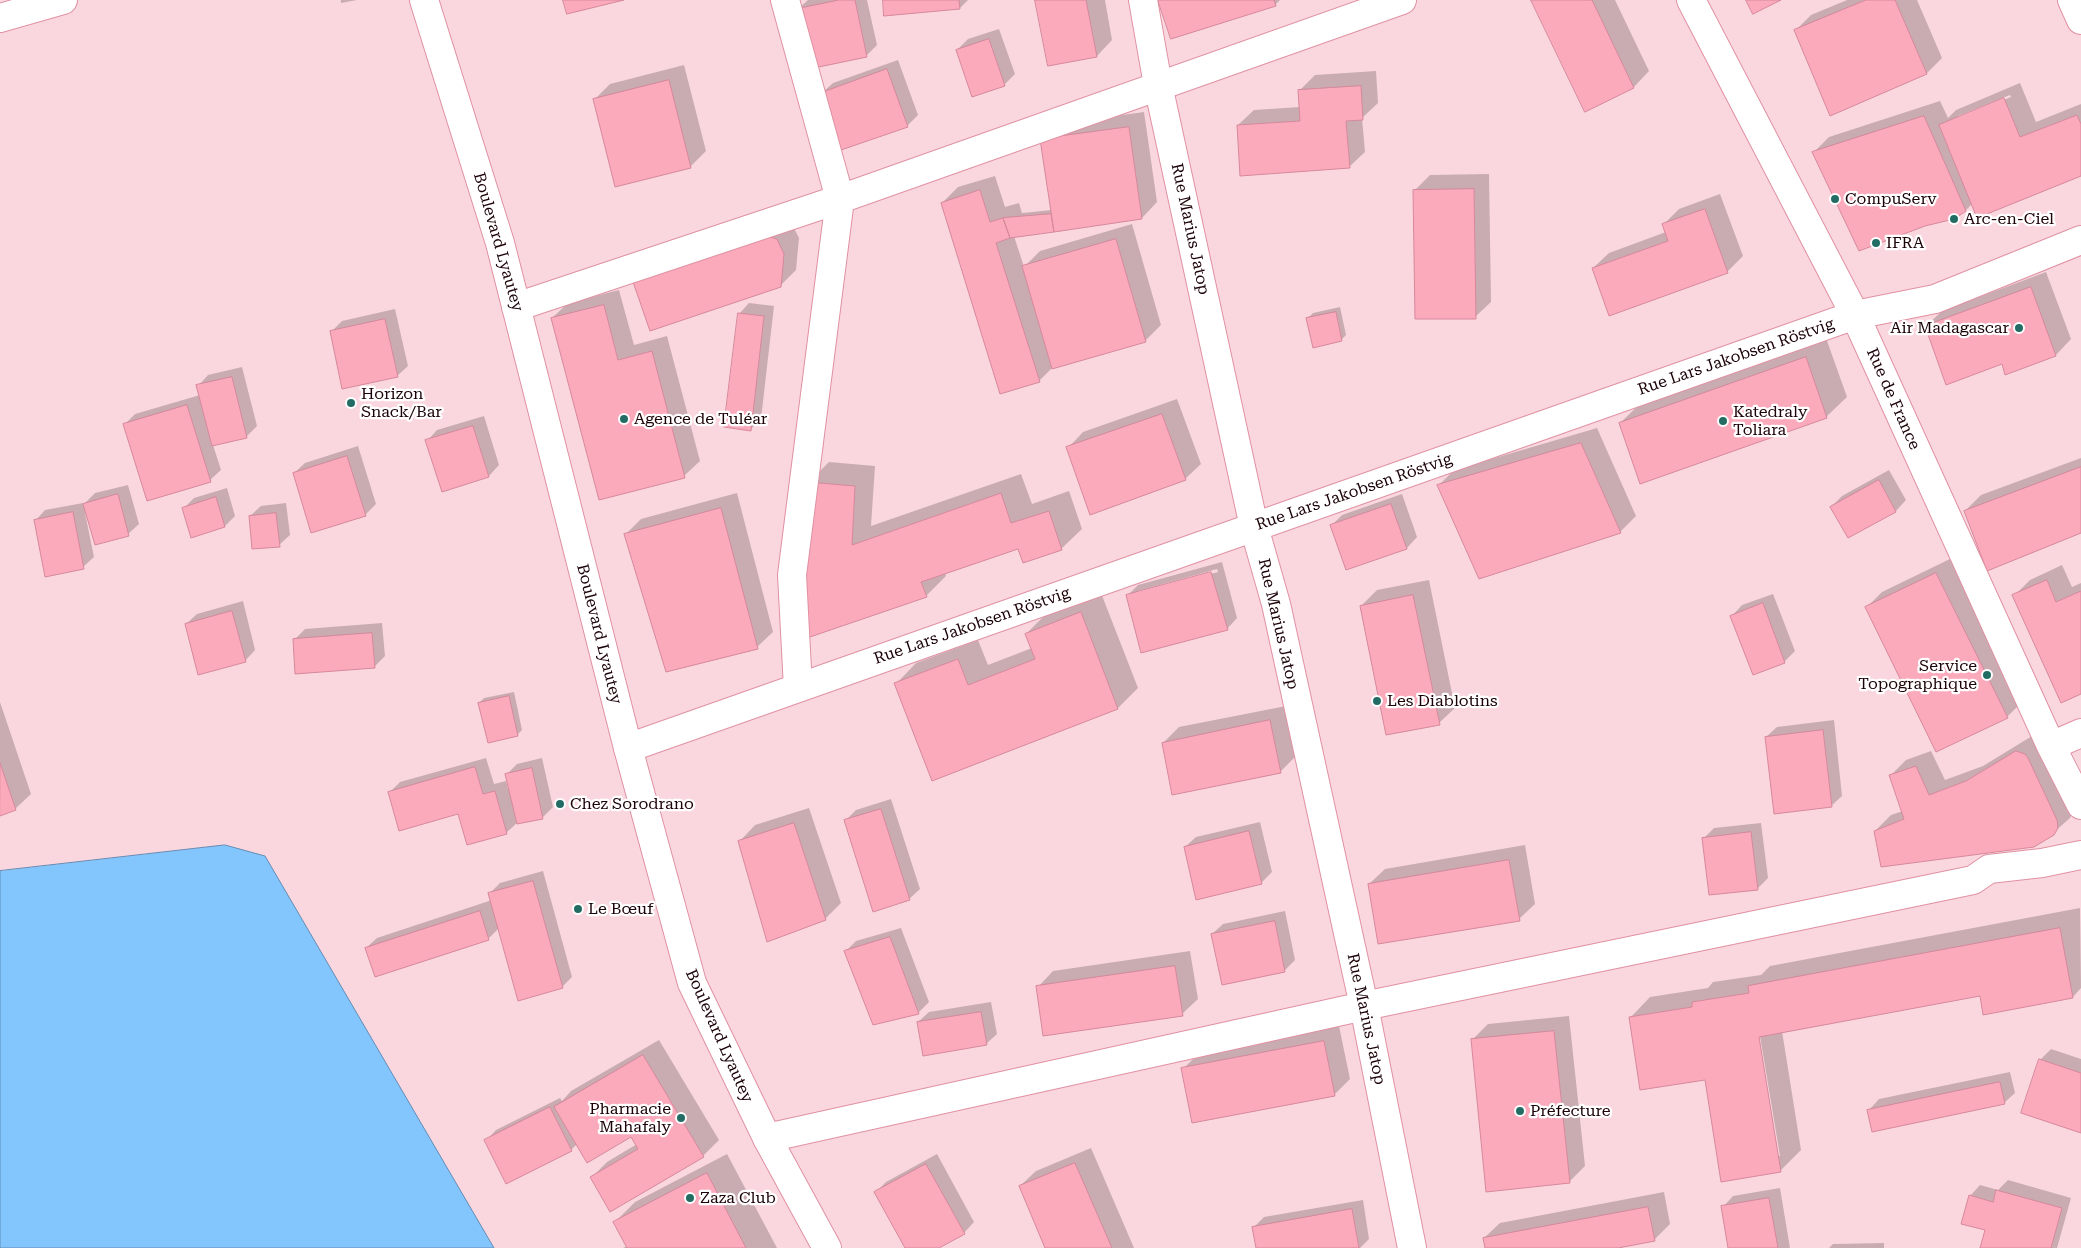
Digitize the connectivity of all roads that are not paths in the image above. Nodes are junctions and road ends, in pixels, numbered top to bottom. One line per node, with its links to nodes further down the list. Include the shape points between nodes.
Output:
1 (63, 0): 8 (street)
2 (424, 0): 13 (street, Boulevard Lyautey, via 500,243)
3 (785, 0): 11 (street)
4 (1143, 0): 10 (street, Rue Marius Jatop)
5 (1402, 0): 10 (street)
6 (1691, 0): 14 (street, Rue de France)
7 (2072, 0): 9 (street)
8 (0, 18)
9 (2081, 20)
10 (1158, 85): 11 (street); 15 (street, Rue Marius Jatop)
11 (840, 199): 13 (street); 16 (street, via 792,575)
12 (2081, 240): 14 (street, Rue Lars Jakobsen Röstvig, via 1935,299)
13 (516, 307): 19 (street, Boulevard Lyautey)
14 (1855, 315): 15 (street, Rue Lars Jakobsen Röstvig); 18 (street, Rue de France)
15 (1254, 527): 16 (street, Rue Lars Jakobsen Röstvig); 22 (street, Rue Marius Jatop, via 1276,604)
16 (798, 688): 19 (street, Rue Lars Jakobsen Röstvig)
17 (2081, 733): 18 (street)
18 (2051, 746): 20 (street, Rue de France)
19 (628, 748): 23 (street, Boulevard Lyautey, via 692,983)
20 (2081, 805)
21 (2081, 855): 22 (street, via 1989,869 1973,880)
22 (1364, 1006): 23 (street); 25 (street, Rue Marius Jatop)
23 (766, 1138): 24 (street, Boulevard Lyautey)
24 (827, 1248)
25 (1412, 1248)

